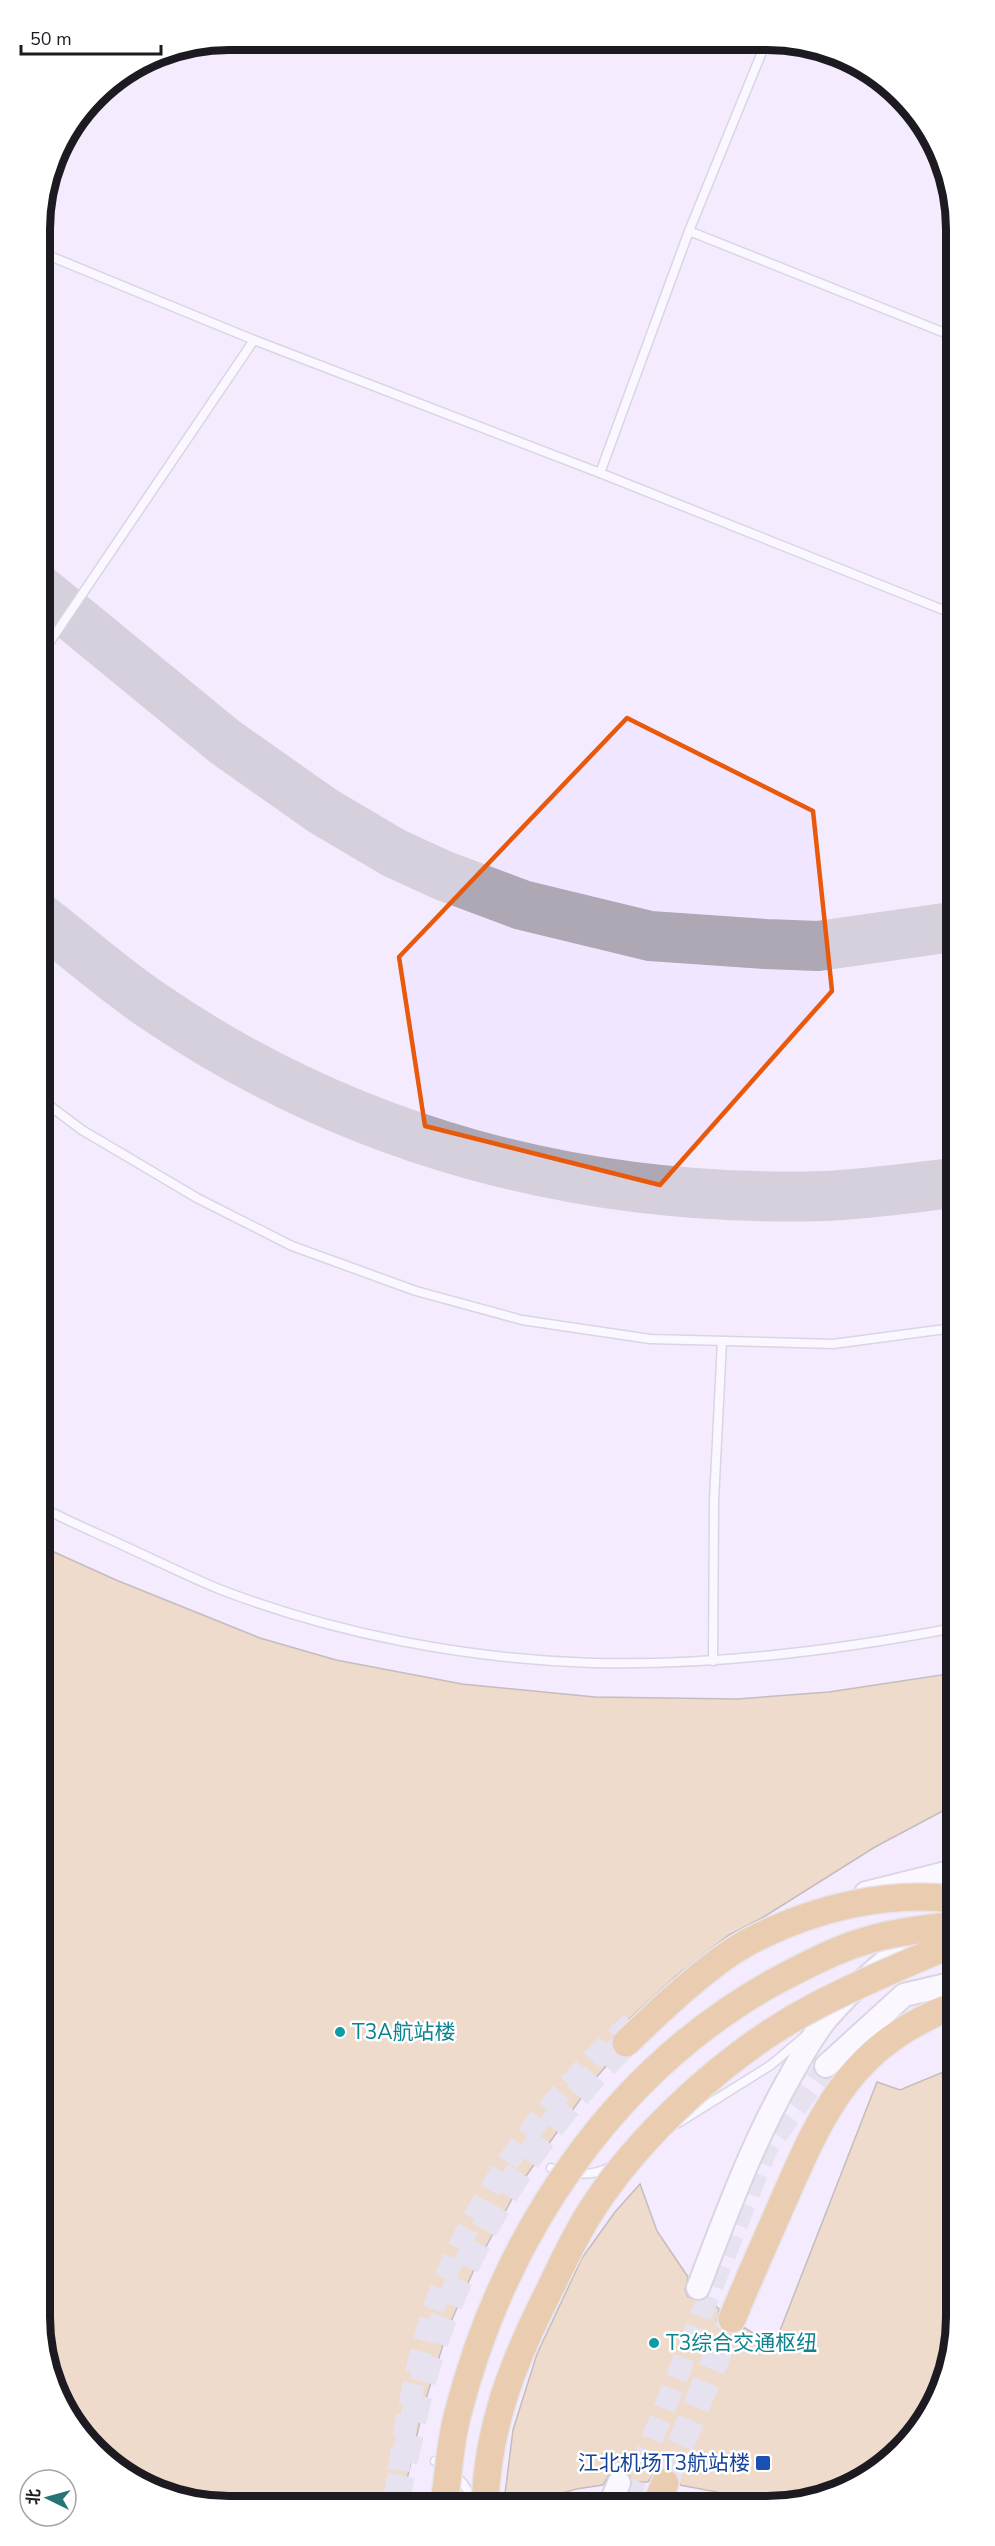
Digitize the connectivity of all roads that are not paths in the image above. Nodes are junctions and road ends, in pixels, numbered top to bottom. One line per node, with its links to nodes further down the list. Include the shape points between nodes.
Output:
1 (763, 50): 2 (lane)
2 (689, 231): 4 (lane); 6 (lane)
3 (50, 256): 5 (lane)
4 (946, 333)
5 (255, 340): 6 (lane); 8 (lane)
6 (600, 473): 7 (lane)
7 (946, 611)
8 (50, 642)
9 (50, 1106): 11 (lane, via 82,1130 208,1203 292,1246 416,1291 522,1320 650,1339)
10 (945, 1329): 11 (lane, via 833,1344)
11 (722, 1341): 14 (lane)
12 (50, 1511): 14 (lane, via 220,1589 342,1627 518,1658 592,1663)
13 (945, 1630): 14 (lane, via 824,1651)
14 (712, 1661)
15 (945, 1873): 20 (main road, via 798,1913)
16 (945, 1899): 24 (highway, bridge, via 869,1900 808,1916 762,1936 712,1968)
17 (945, 1915): 23 (main road, via 873,1970)
18 (945, 1926): 30 (highway, bridge, via 864,1941 800,1968 739,2002 674,2050 614,2111 567,2169 526,2238 491,2310 457,2414)
19 (945, 1946): 32 (highway, bridge, via 813,2007 771,2032 728,2062 654,2130 589,2214 515,2359 496,2423)
20 (691, 1974)
21 (945, 1985): 25 (main road, via 904,1995)
22 (945, 2009): 28 (highway, via 886,2041 855,2069 830,2103 813,2133)
23 (827, 2018): 26 (lane, via 771,2065 603,2171 579,2176); 27 (main road, via 778,2098 742,2172)
24 (626, 2043)
25 (826, 2066)
26 (551, 2168)
27 (698, 2288)
28 (732, 2319)
29 (435, 2461): 31 (lane, via 456,2474)
30 (445, 2496)
31 (470, 2496)
32 (484, 2496)

